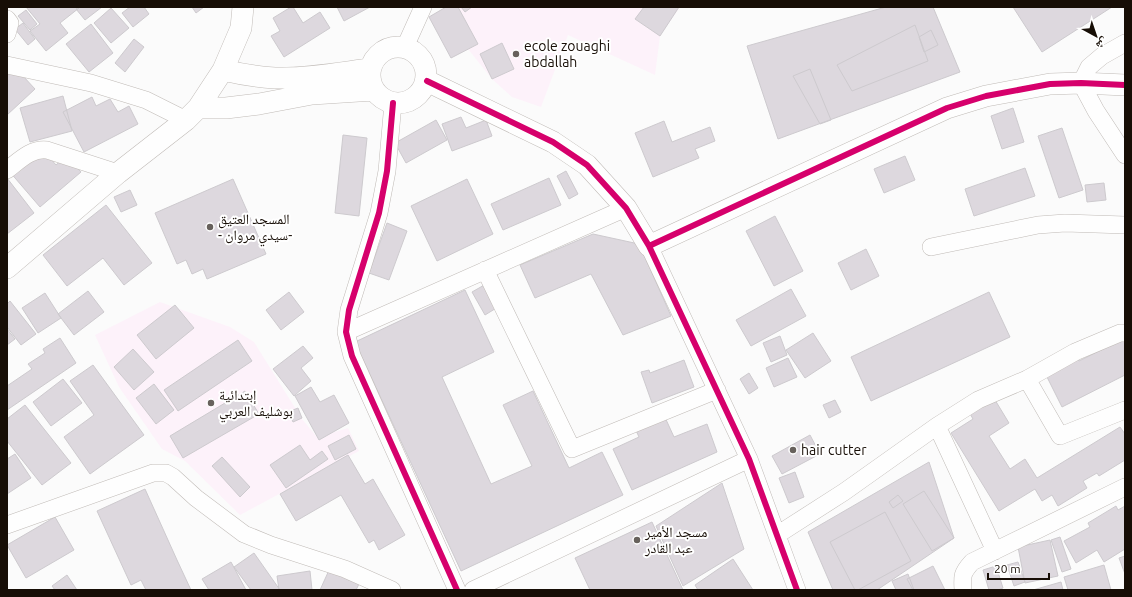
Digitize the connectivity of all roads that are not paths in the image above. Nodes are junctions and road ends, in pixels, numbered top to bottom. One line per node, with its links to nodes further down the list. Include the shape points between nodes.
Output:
1 (243, 7): 9 (street, via 241,28)
2 (423, 7): 6 (street)
3 (7, 19): 4 (street, via 10,23)
4 (7, 34)
5 (1125, 43): 11 (street, via 1089,67)
6 (405, 47): 8 (street, via 383,51); 10 (street, via 415,51 422,59 427,70)
7 (7, 65): 15 (street, via 91,83)
8 (370, 69): 9 (street, via 290,78 258,77); 13 (street, via 370,80)
9 (223, 70): 15 (street)
10 (426, 81): 14 (street, via 422,91 414,99 404,103); 19 (street, via 553,142 587,165)
11 (1081, 83): 12 (street); 16 (street); 21 (street, via 1050,84 993,94 947,108)
12 (1125, 85)
13 (374, 90): 14 (street); 15 (street, via 312,94)
14 (392, 103): 25 (street, via 387,171 378,213 349,310)
15 (192, 114): 18 (street)
16 (1125, 155)
17 (7, 170): 18 (street, via 40,149)
18 (118, 174): 23 (street)
19 (626, 208): 21 (street); 24 (street)
20 (1125, 226): 22 (street, via 1066,223 1038,226)
21 (649, 246): 28 (street)
22 (931, 247)
23 (7, 268)
24 (486, 270): 25 (street); 28 (street, via 572,449)
25 (346, 332): 37 (street, via 352,356)
26 (1125, 333): 27 (street, via 1075,352)
27 (1027, 379): 29 (street, via 1060,436); 30 (street, via 978,400)
28 (717, 390): 31 (street)
29 (1125, 410)
30 (937, 426): 34 (street, via 844,492); 35 (street)
31 (749, 459): 34 (street); 38 (street)
32 (1125, 487): 35 (street)
33 (7, 525): 36 (street, via 153,473 166,473 244,534 345,569)
34 (777, 535): 39 (street)
35 (995, 551): 40 (street, via 972,562 964,570)
36 (392, 590)
37 (457, 590)
38 (473, 590)
39 (797, 590)
40 (963, 590)

